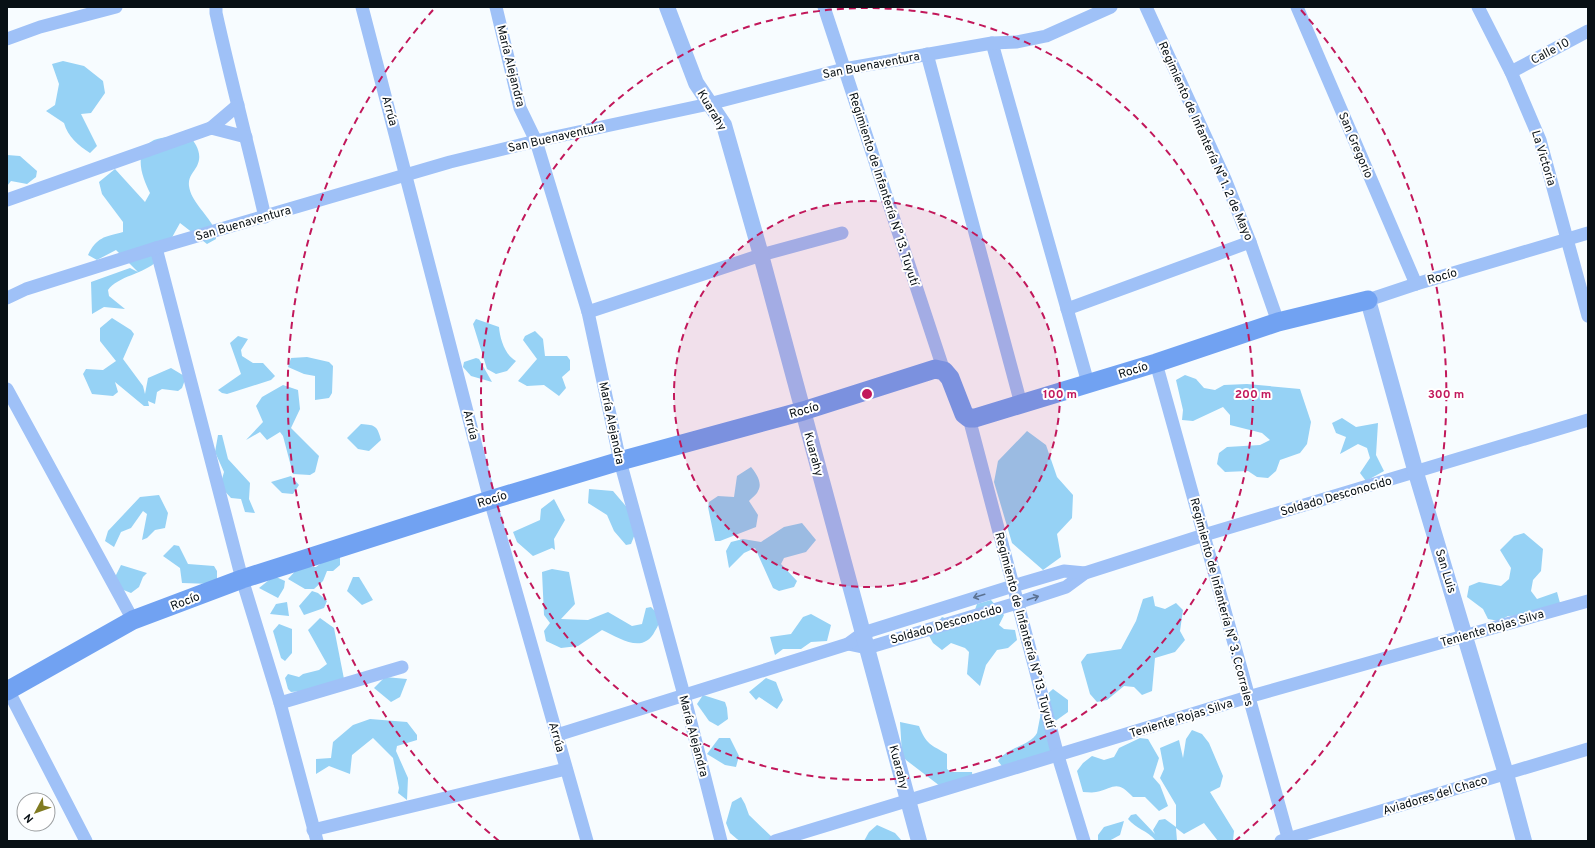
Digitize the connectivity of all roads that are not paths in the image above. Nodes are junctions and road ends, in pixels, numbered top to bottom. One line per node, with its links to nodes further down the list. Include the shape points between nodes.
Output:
1 (116, 7): 12 (street, via 40,27)
2 (216, 7): 18 (street)
3 (362, 7): 22 (street, Arrúa)
4 (496, 7): 21 (street, María Alejandra, via 520,108)
5 (667, 7): 17 (street, Kuarahy, via 696,83)
6 (824, 7): 15 (street, Regimiento de Infantería N° 13. Tuyutí)
7 (1111, 7): 13 (street, San Buenaventura, via 1046,36 1017,42)
8 (1146, 7): 28 (street, Regimiento de Infantería N° 1. 2 de Mayo, via 1225,179)
9 (1297, 7): 31 (street, San Gregorio)
10 (1478, 7): 16 (street, La Victoria)
11 (1588, 31): 16 (street, Calle 10)
12 (7, 39)
13 (992, 43): 14 (street, San Buenaventura); 34 (street)
14 (927, 54): 15 (street, San Buenaventura); 42 (street)
15 (844, 69): 17 (street, San Buenaventura); 39 (street, Regimiento de Infantería N° 13. Tuyutí)
16 (1511, 72): 27 (street, La Victoria, via 1540,140)
17 (709, 104): 21 (street, San Buenaventura); 30 (street, Kuarahy, via 724,125)
18 (238, 106): 19 (street); 20 (street)
19 (211, 128): 20 (street); 23 (street)
20 (246, 137): 24 (street)
21 (536, 141): 22 (street, San Buenaventura); 35 (street, María Alejandra)
22 (407, 175): 24 (street, San Buenaventura); 48 (street, Arrúa)
23 (7, 200)
24 (265, 217): 29 (street, San Buenaventura)
25 (842, 233): 30 (street)
26 (1588, 233): 27 (street, Rocío)
27 (1566, 240): 31 (street, Rocío); 36 (street, La Victoria)
28 (1250, 242): 34 (street); 37 (street, Regimiento de Infantería N° 1. 2 de Mayo)
29 (156, 248): 32 (street, San Buenaventura, via 26,289); 51 (street)
30 (761, 255): 35 (street); 43 (street, Kuarahy)
31 (1416, 284): 33 (street, Rocío)
32 (7, 298)
33 (1368, 300): 37 (main road, Rocío); 47 (street, San Luis)
34 (1067, 309): 40 (street)
35 (588, 312): 46 (street, María Alejandra)
36 (1588, 316)
37 (1278, 322): 38 (main road, Rocío)
38 (1156, 362): 40 (main road, Rocío); 49 (street, Regimiento de Infantería N° 3. Ccorrales)
39 (944, 371): 43 (main road, Rocío, via 935,369); 44 (main road, via 950,378 964,414)
40 (1088, 383): 42 (main road, Rocío)
41 (7, 389): 55 (street)
42 (1021, 404): 44 (main road, Rocío)
43 (803, 411): 46 (main road, Rocío); 57 (street, Kuarahy)
44 (969, 418): 52 (street, Regimiento de Infantería N° 13. Tuyutí)
45 (1588, 420): 47 (street, Soldado Desconocido)
46 (620, 461): 48 (main road, Rocío); 60 (street, María Alejandra)
47 (1416, 473): 49 (street, Soldado Desconocido); 56 (street, San Luis)
48 (490, 500): 51 (main road, Rocío); 63 (street, Arrúa)
49 (1204, 535): 50 (street, Soldado Desconocido); 61 (street, Regimiento de Infantería N° 3. Ccorrales)
50 (1085, 573): 52 (street, Soldado Desconocido, via 1064,571); 54 (street, Soldado Desconocido, one-way to 50, via 1066,587)
51 (242, 580): 55 (main road, Rocío); 62 (street)
52 (1013, 586): 54 (street, Regimiento de Infantería N° 13. Tuyutí); 57 (street, Soldado Desconocido, one-way to 57)
53 (1588, 601): 56 (street, Teniente Rojas Silva)
54 (1017, 603): 57 (street, Soldado Desconocido); 65 (street, Regimiento de Infantería N° 13. Tuyutí)
55 (133, 620): 59 (main road, Rocío)
56 (1465, 635): 61 (street, Teniente Rojas Silva); 67 (street, San Luis)
57 (865, 640): 60 (street, Soldado Desconocido); 68 (street, Kuarahy)
58 (402, 667): 62 (street)
59 (7, 690): 71 (street)
60 (684, 695): 63 (street, Soldado Desconocido); 73 (street, María Alejandra)
61 (1248, 697): 65 (street, Teniente Rojas Silva); 70 (street, Regimiento de Infantería N° 3. Ccorrales)
62 (280, 703): 69 (street)
63 (557, 735): 66 (street, Arrúa)
64 (1588, 750): 67 (street, Aviadores del Chaco)
65 (1058, 756): 68 (street, Teniente Rojas Silva); 76 (street, Regimiento de Infantería N° 13. Tuyutí)
66 (566, 769): 69 (street); 72 (street, Arrúa)
67 (1506, 774): 70 (street, Aviadores del Chaco); 77 (street, San Luis)
68 (908, 800): 74 (street, Teniente Rojas Silva); 75 (street, Kuarahy)
69 (315, 835)
70 (1286, 840)
71 (86, 841)
72 (587, 841)
73 (722, 841)
74 (775, 841)
75 (919, 841)
76 (1084, 841)
77 (1524, 841)

